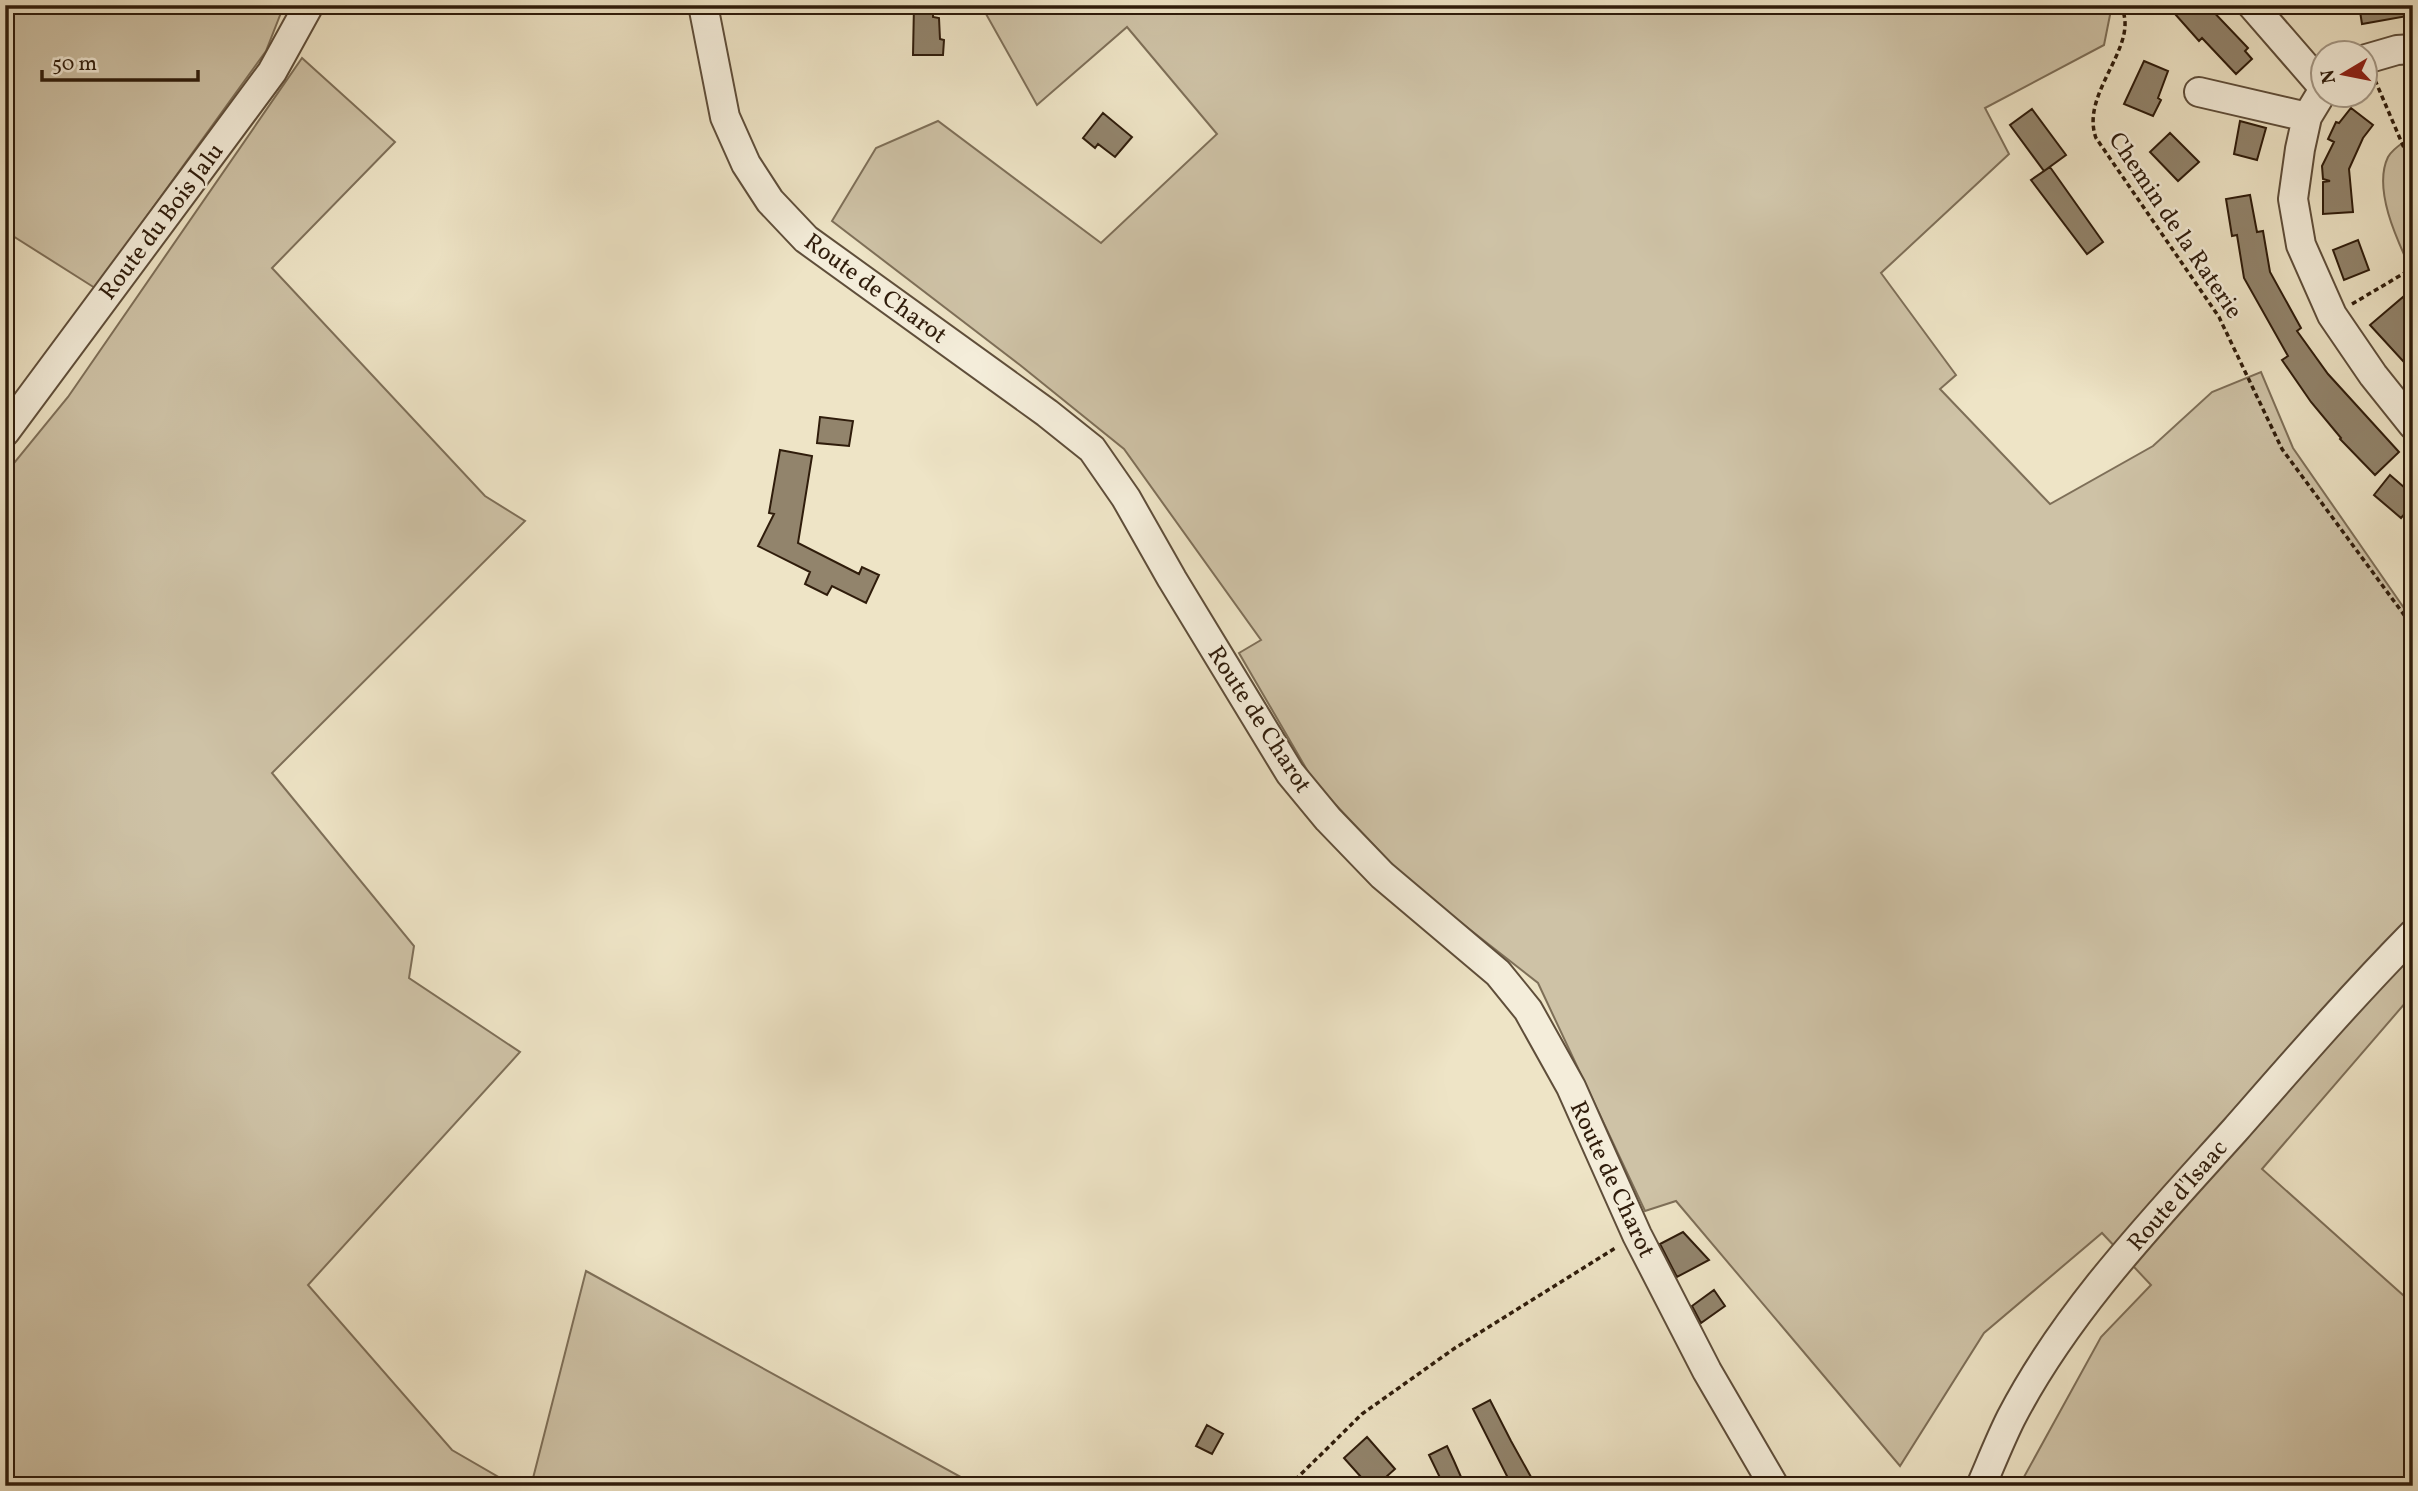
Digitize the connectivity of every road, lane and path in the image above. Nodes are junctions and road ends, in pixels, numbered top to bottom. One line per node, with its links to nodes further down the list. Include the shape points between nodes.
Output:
1 (309, 5): 16 (street, Route du Bois Jalu, via 272,72)
2 (703, 5): 19 (street, Route de Charot, via 725,117 746,164 770,201 806,239 1092,449 1290,773 1382,875 1498,973 1528,1010 1571,1087)
3 (2120, 5): 17 (path, Chemin de la Raterie, via 2123,38 2092,113 2096,138 2219,317 2282,449)
4 (2252, 5): 7 (street)
5 (2413, 49): 6 (street)
6 (2380, 55)
7 (2310, 74)
8 (2199, 92): 11 (street)
9 (2380, 92): 12 (path)
10 (2311, 108): 11 (street)
11 (2306, 117): 14 (street, via 2293,199 2301,245)
12 (2413, 169)
13 (2413, 268): 14 (path)
14 (2332, 316): 15 (street)
15 (2413, 425)
16 (5, 432)
17 (2413, 628)
18 (2413, 934): 22 (street, Route d'Isaac, via 2118,1263 2039,1370 2011,1418)
19 (1637, 1235): 20 (path, via 1455,1348 1362,1414); 21 (street, Route de Charot, via 1707,1371)
20 (1289, 1486)
21 (1774, 1486)
22 (1981, 1486)

